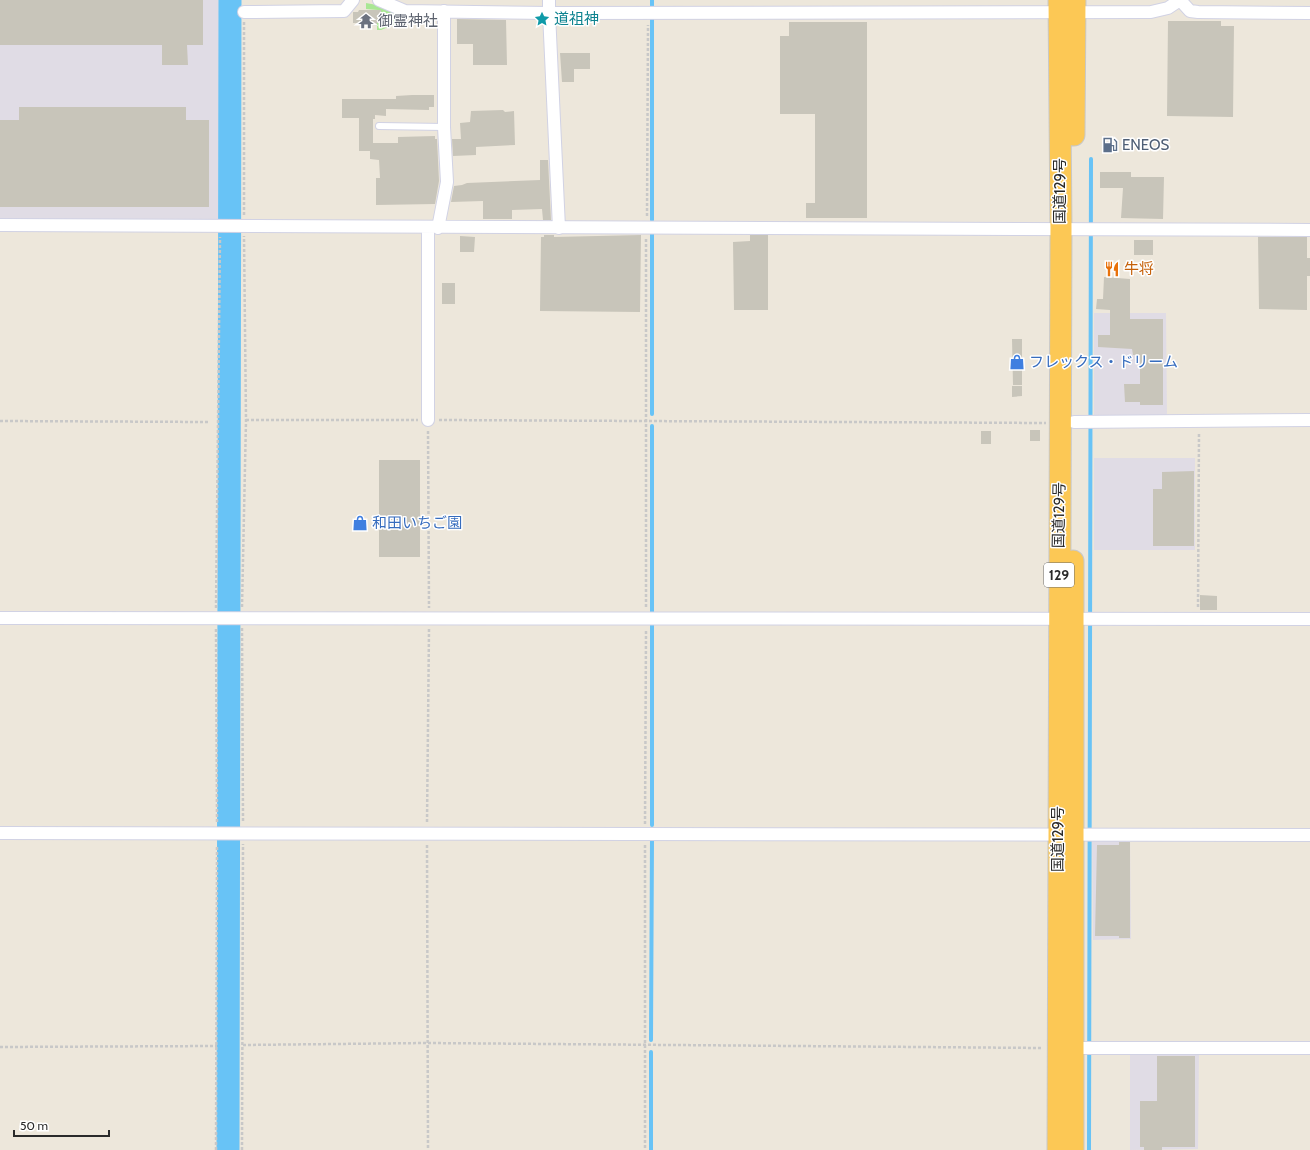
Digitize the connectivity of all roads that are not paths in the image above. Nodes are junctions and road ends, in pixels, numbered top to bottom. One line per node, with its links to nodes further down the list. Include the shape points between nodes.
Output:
1 (353, 0): 7 (street, via 344,11)
2 (379, 0): 6 (street, via 405,11)
3 (549, 0): 8 (street)
4 (1180, 0): 5 (street, via 1168,8 1151,12); 9 (street, via 1190,11 1198,12)
5 (1067, 7): 8 (street); 15 (highway, 国道129号 / 129)
6 (444, 11): 8 (street); 11 (street)
7 (244, 12)
8 (549, 13): 14 (street)
9 (1310, 13)
10 (379, 126): 11 (lane)
11 (444, 128): 13 (street, via 446,182)
12 (0, 225): 13 (street)
13 (433, 228): 14 (street); 17 (street)
14 (559, 228): 15 (street)
15 (1080, 228): 16 (street); 19 (highway, 国道129号 / 129)
16 (1310, 230)
17 (428, 420)
18 (1310, 420): 19 (street)
19 (1079, 422): 21 (highway, 国道129号 / 129)
20 (0, 618): 21 (street)
21 (1079, 618): 22 (street); 24 (highway, 国道129号 / 129)
22 (1310, 619)
23 (0, 833): 24 (street)
24 (1078, 834): 25 (street); 26 (highway, 国道129号 / 129)
25 (1310, 835)
26 (1078, 1048): 27 (street); 28 (highway, 国道129号 / 129); 29 (highway, 国道129号 / 129)
27 (1310, 1048)
28 (1058, 1150)
29 (1073, 1150)

